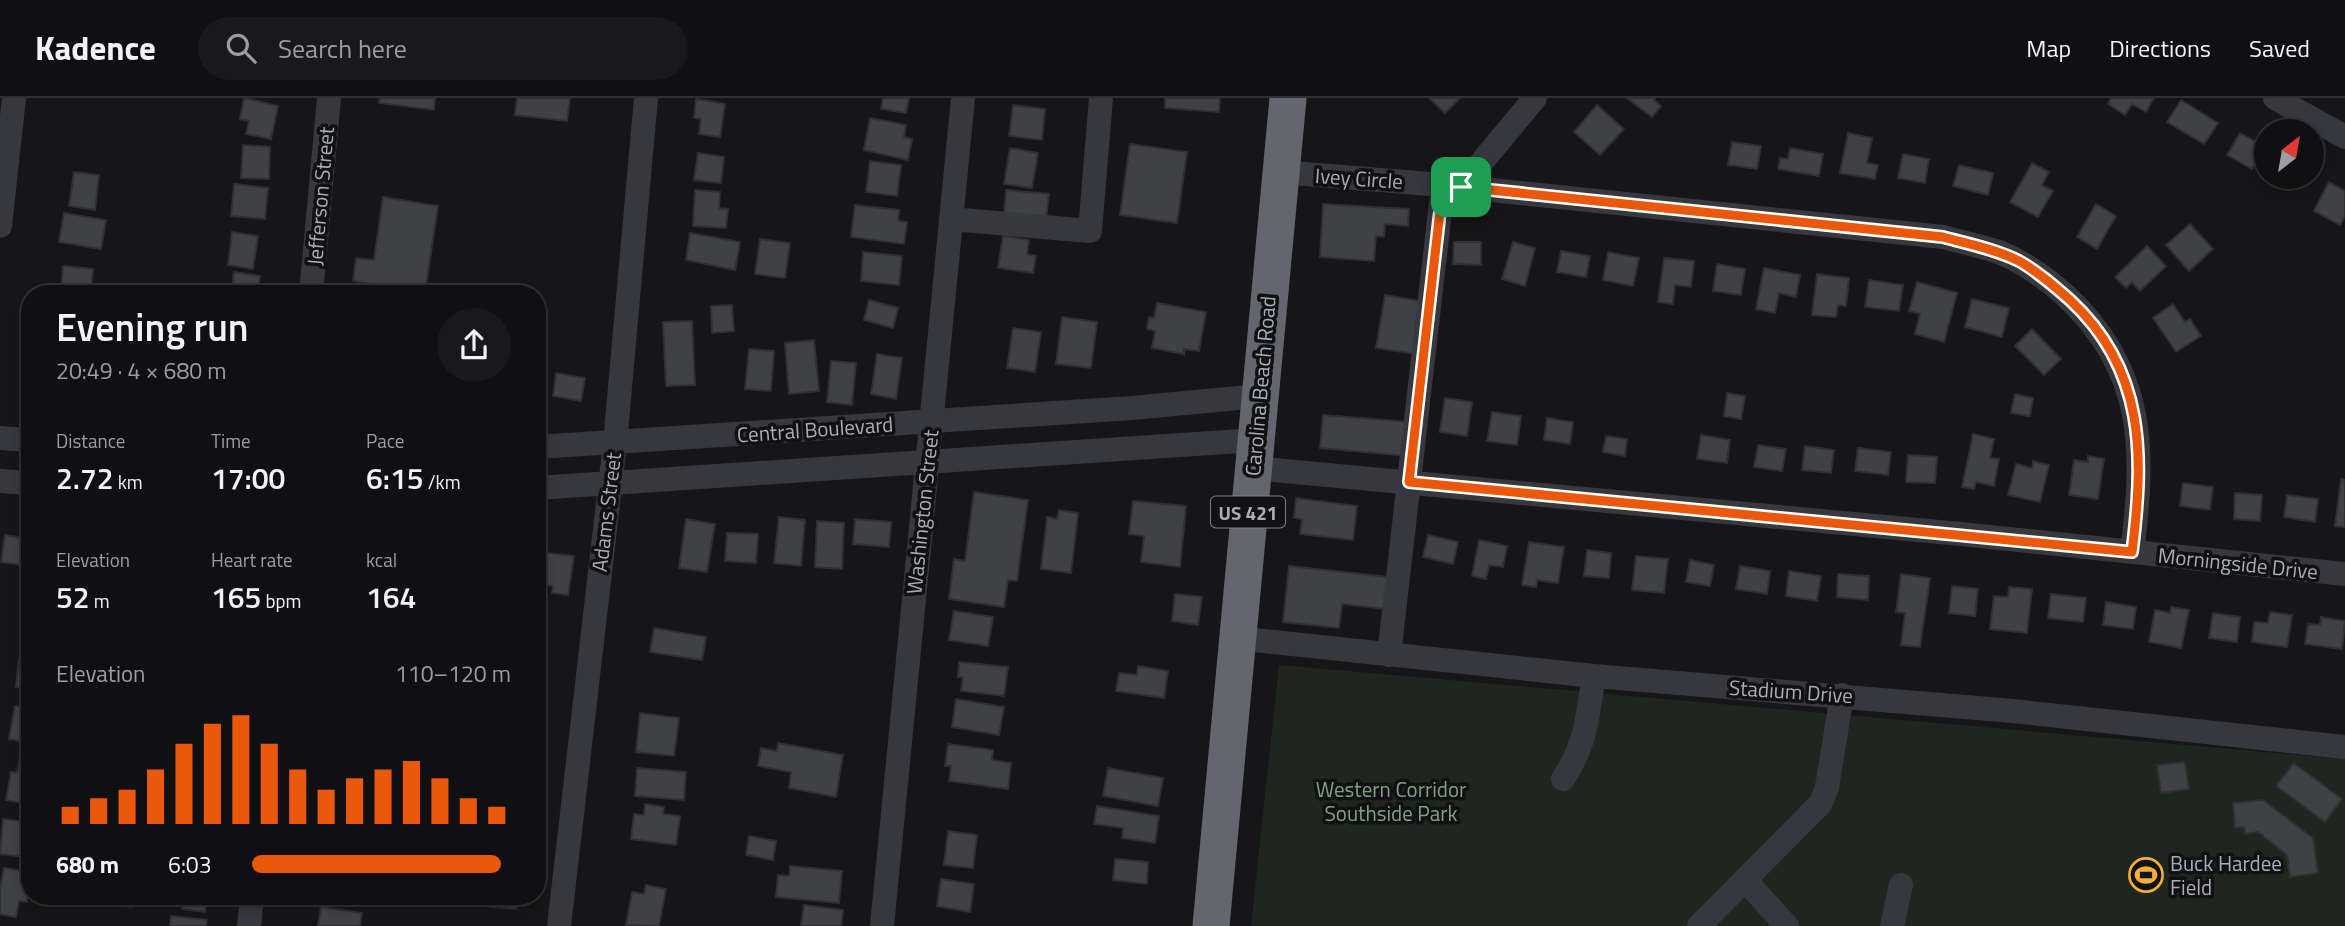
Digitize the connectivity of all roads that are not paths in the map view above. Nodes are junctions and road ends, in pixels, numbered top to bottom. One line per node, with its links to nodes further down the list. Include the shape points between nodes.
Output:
1 (14, 98): 13 (street)
2 (330, 98): 14 (street, Jefferson Street)
3 (646, 98): 19 (street, Adams Street)
4 (963, 98): 12 (street, Washington Street)
5 (1101, 98): 12 (street, via 1090,232)
6 (1288, 98): 10 (highway, Carolina Beach Road / US 421)
7 (1535, 98): 11 (street)
8 (2275, 98): 9 (street)
9 (2345, 137)
10 (1280, 173): 11 (street, Ivey Circle); 15 (highway, Carolina Beach Road / US 421)
11 (1452, 186): 25 (street); 28 (street, Ivey Circle, via 1943,237 2020,262 2079,308 2113,354 2127,386 2138,445 2139,494)
12 (951, 219): 16 (street, Washington Street)
13 (0, 226)
14 (313, 285)
15 (1259, 396): 16 (street, Central Boulevard); 21 (highway, Carolina Beach Road / US 421)
16 (931, 421): 19 (street, Central Boulevard); 22 (street, Washington Street)
17 (0, 438): 18 (street)
18 (21, 439)
19 (615, 443): 20 (street, Central Boulevard); 26 (street, Adams Street)
20 (546, 447)
21 (1254, 454): 22 (street, Central Boulevard); 25 (street, Morningside Drive); 30 (highway, Carolina Beach Road / US 421)
22 (927, 463): 26 (street, Central Boulevard); 41 (street, Washington Street)
23 (0, 481): 24 (street)
24 (21, 482)
25 (1409, 482): 28 (street, Morningside Drive); 31 (street)
26 (608, 485): 27 (street, Central Boulevard); 40 (street, Adams Street)
27 (546, 488)
28 (2132, 552): 29 (street, Morningside Drive)
29 (2345, 574)
30 (1236, 638): 31 (street, Stadium Drive); 42 (highway, Carolina Beach Road / US 421)
31 (1389, 655): 32 (street, Stadium Drive)
32 (1594, 676): 33 (street, Stadium Drive); 35 (street, via 1582,745)
33 (1842, 695): 34 (street, Stadium Drive); 36 (street, via 1821,803)
34 (2345, 747)
35 (1563, 779)
36 (1745, 880): 43 (street); 44 (street)
37 (1901, 885): 45 (street)
38 (252, 905): 39 (street)
39 (249, 926)
40 (559, 926)
41 (882, 926)
42 (1211, 926)
43 (1699, 926)
44 (1787, 926)
45 (1892, 926)

